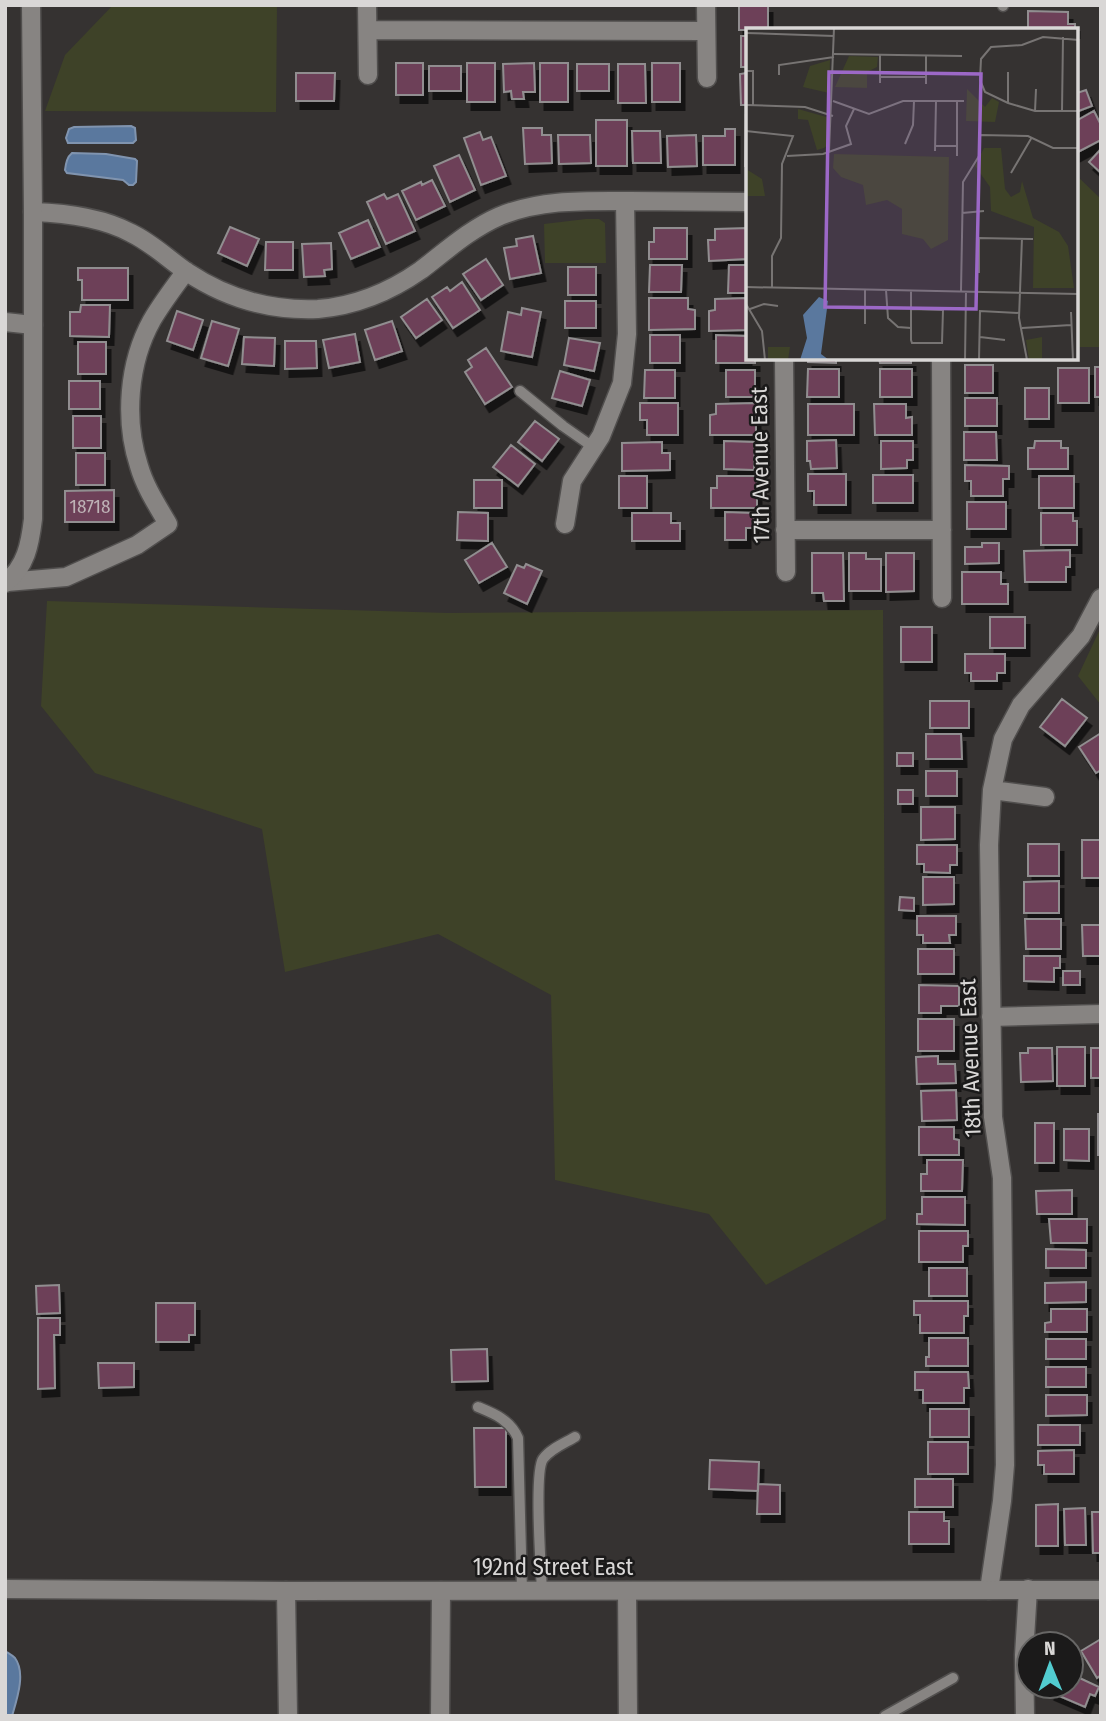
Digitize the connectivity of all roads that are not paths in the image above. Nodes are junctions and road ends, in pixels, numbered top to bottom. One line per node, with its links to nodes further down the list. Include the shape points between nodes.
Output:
1 (31, 5): 10 (street)
2 (367, 5): 4 (street)
3 (706, 5): 5 (street)
4 (368, 30): 5 (street); 6 (street)
5 (706, 31): 7 (street)
6 (368, 75)
7 (706, 78)
8 (625, 201): 9 (street); 11 (street, via 541,204 517,210 483,224 380,294 334,307 263,305 226,294); 17 (street, via 625,360 619,392)
9 (746, 202)
10 (33, 212): 11 (street, via 94,219 131,232); 13 (street)
11 (186, 271): 22 (street, via 151,321 136,358 130,397 131,438 139,467 168,524 137,545 66,577)
12 (5, 322): 13 (street)
13 (33, 325): 22 (street, via 33,519 22,564)
14 (784, 360): 19 (street, 17th Avenue East)
15 (941, 360): 20 (street)
16 (520, 391): 17 (lane)
17 (593, 447): 18 (street, via 572,481)
18 (565, 524)
19 (785, 530): 20 (street); 21 (street, 17th Avenue East)
20 (942, 530): 23 (street)
21 (786, 572)
22 (6, 583)
23 (942, 598)
24 (1101, 598): 25 (street, 18th Avenue East, via 1081,636 1021,705 1003,739)
25 (992, 790): 26 (street); 28 (street, 18th Avenue East)
26 (1045, 797)
27 (1101, 1014): 28 (street)
28 (991, 1017): 33 (street, 18th Avenue East, via 993,1117 1002,1178 1005,1465)
29 (478, 1407): 37 (lane, via 514,1427 518,1438)
30 (575, 1437): 38 (lane, via 544,1457 539,1470)
31 (5, 1589): 35 (street, 192nd Street East)
32 (1028, 1589): 33 (street, 192nd Street East); 34 (street, 192nd Street East); 45 (street)
33 (989, 1590): 39 (street, 192nd Street East)
34 (1101, 1590)
35 (286, 1591): 36 (street, 192nd Street East); 41 (street)
36 (441, 1591): 37 (street, 192nd Street East); 42 (street)
37 (522, 1591): 38 (street, 192nd Street East)
38 (542, 1591): 39 (street, 192nd Street East)
39 (627, 1591): 43 (street)
40 (953, 1678): 44 (lane)
41 (288, 1716)
42 (440, 1716)
43 (628, 1716)
44 (886, 1716)
45 (1025, 1716)

